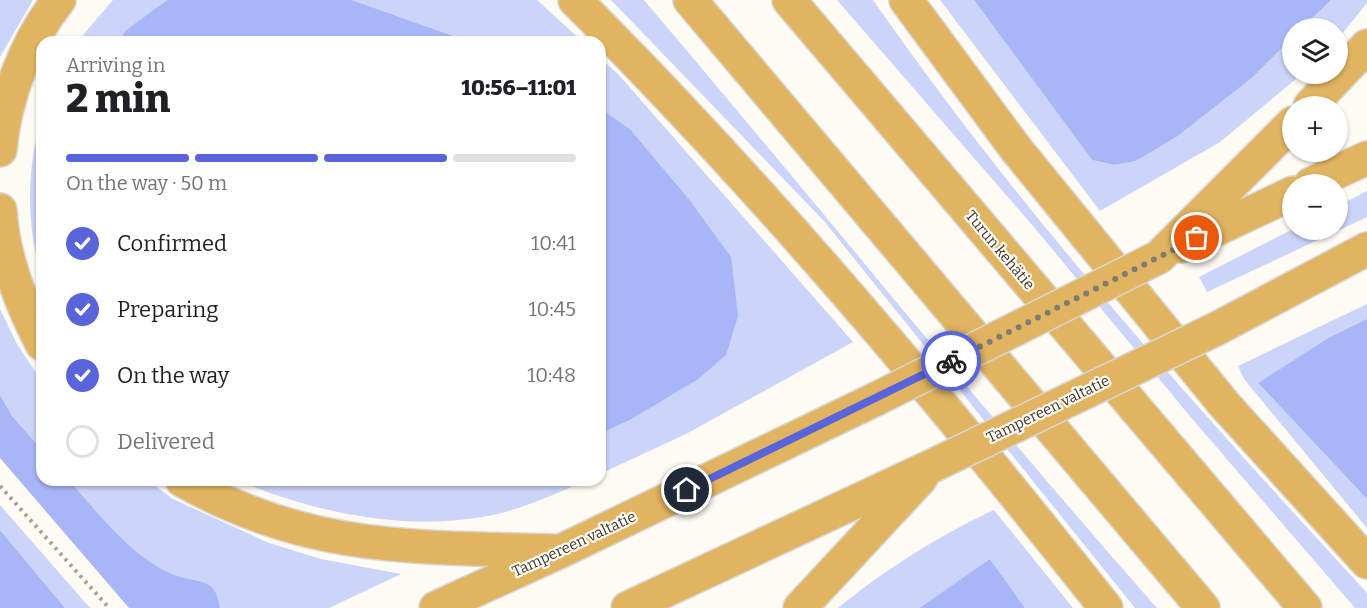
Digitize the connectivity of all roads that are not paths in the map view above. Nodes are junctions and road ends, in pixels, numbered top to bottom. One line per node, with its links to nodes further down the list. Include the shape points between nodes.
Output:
1 (59, 0): 9 (highway, via 26,56 7,109)
2 (575, 0): 24 (highway, via 669,94 828,268)
3 (690, 0): 25 (highway)
4 (789, 0): 26 (highway, Turun kehätie)
5 (906, 0): 20 (highway, via 1016,149 1217,395)
6 (1367, 46): 7 (highway)
7 (1320, 96)
8 (1282, 134): 15 (highway)
9 (0, 150)
10 (1367, 158): 11 (highway)
11 (1333, 174)
12 (1282, 198): 15 (highway, Tampereen valtatie)
13 (0, 210): 16 (highway, via 12,273)
14 (1367, 249): 17 (highway, Tampereen valtatie, bridge, via 1216,329)
15 (1159, 257): 19 (highway, Tampereen valtatie, bridge)
16 (36, 331)
17 (932, 466): 22 (highway, Tampereen valtatie); 23 (highway)
18 (194, 486): 19 (highway, via 257,516 347,540 401,547)
19 (561, 551): 21 (highway, Tampereen valtatie)
20 (1367, 562)
21 (435, 608)
22 (628, 608)
23 (800, 608)
24 (1106, 608)
25 (1203, 608)
26 (1305, 608)

